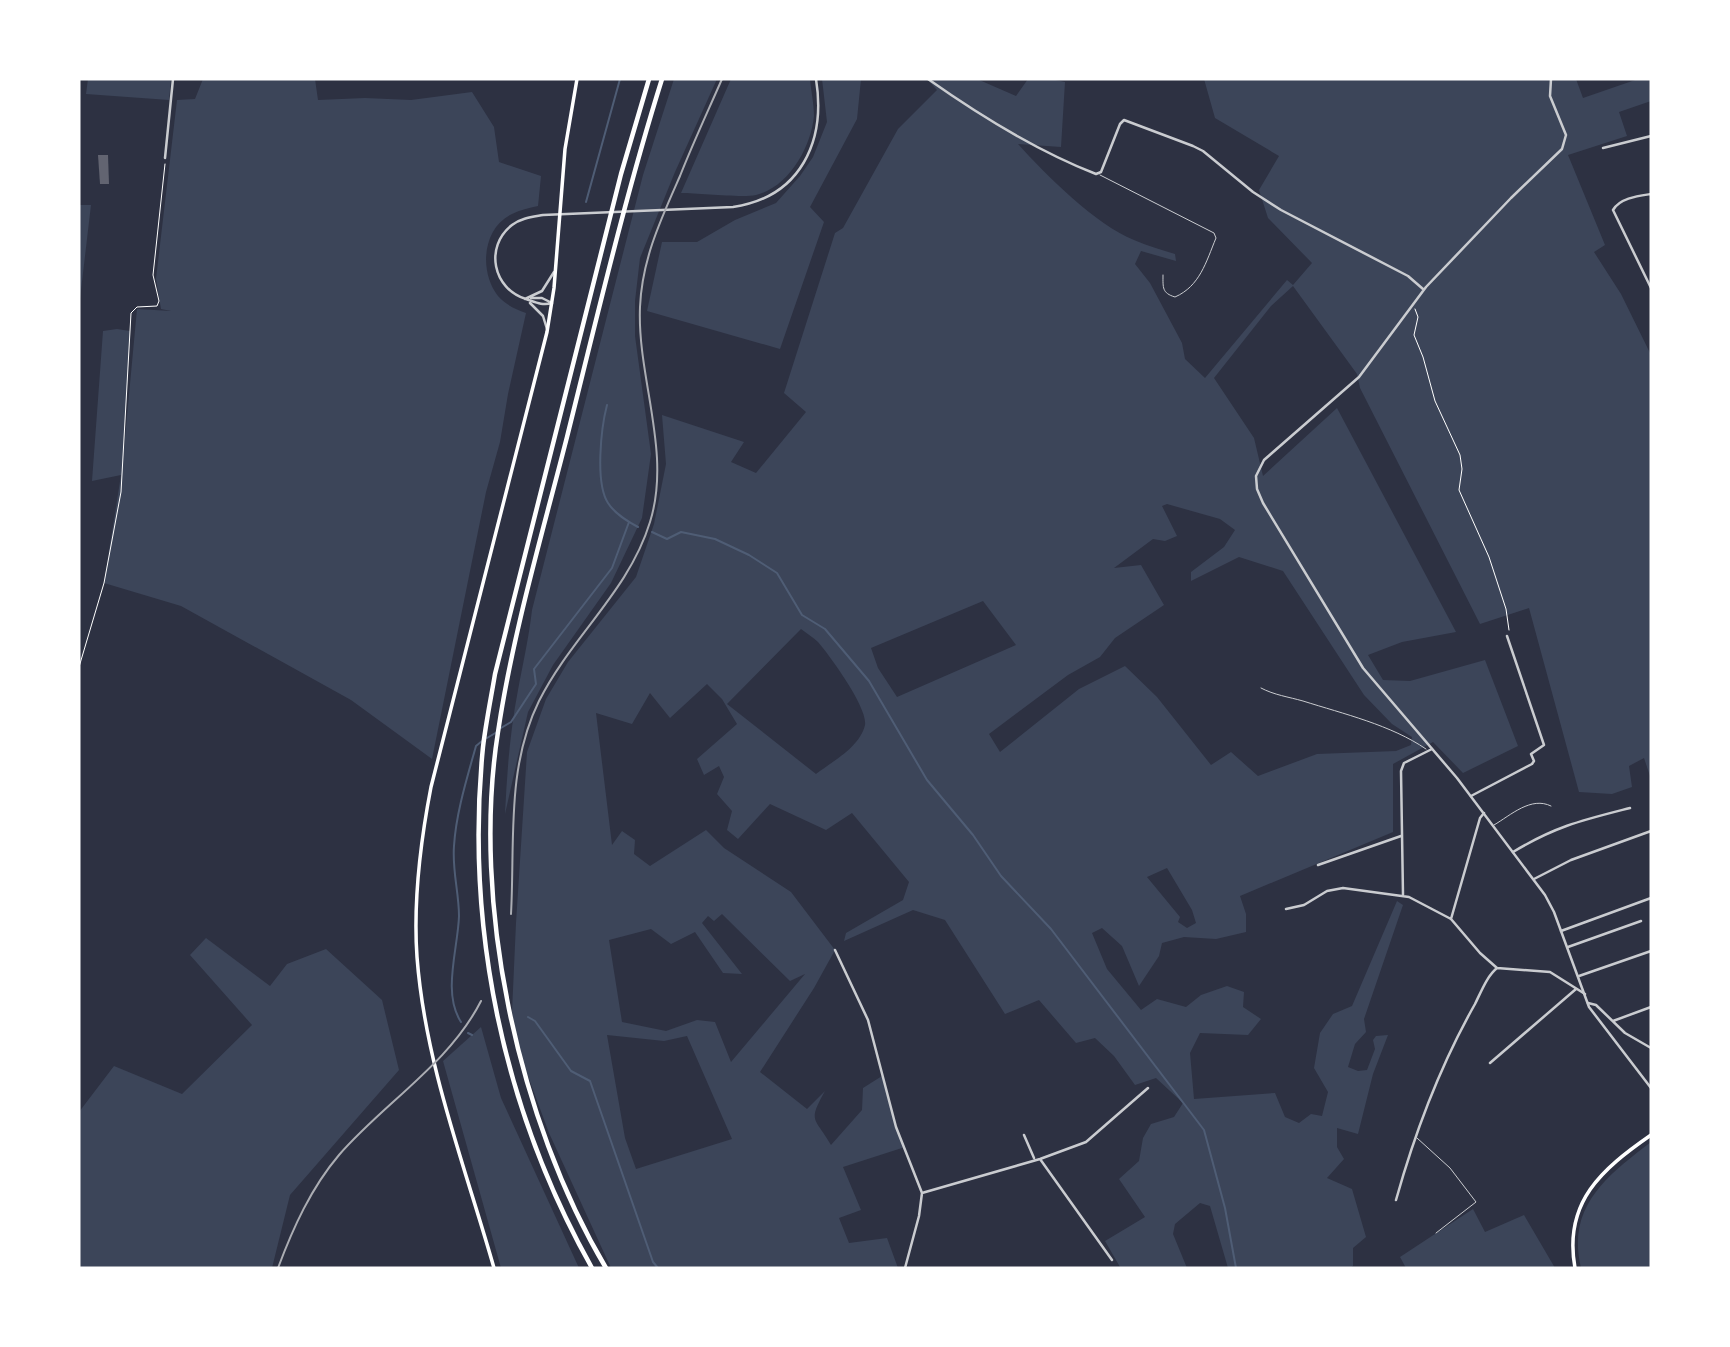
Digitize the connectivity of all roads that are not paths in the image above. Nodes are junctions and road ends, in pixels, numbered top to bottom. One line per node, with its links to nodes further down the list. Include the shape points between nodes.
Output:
1 (173, 79): 10 (street)
2 (577, 79): 13 (main road)
3 (649, 79): 62 (highway, via 507,624 493,685 480,789 480,883 492,989 507,1058 531,1137)
4 (662, 79): 63 (highway, via 628,193 520,624 497,734 492,788 493,895 501,970 521,1058 541,1125 572,1202)
5 (816, 79): 17 (street, via 820,105 811,151 802,167 763,198 741,206 543,215 511,226 502,235 495,265 501,282)
6 (928, 79): 11 (street, via 1010,131)
7 (1551, 79): 16 (street, via 1550,96 1566,135 1563,147)
8 (1651, 136): 9 (street)
9 (1604, 148)
10 (165, 158)
11 (1099, 174): 14 (lane, via 1214,233 1201,276 1188,291 1175,297 1166,294); 16 (street, via 1120,124 1128,120 1203,151 1281,210 1408,276)
12 (1651, 194): 15 (street, via 1623,201 1613,209)
13 (556, 267): 17 (street, via 546,287); 18 (main road)
14 (1163, 275)
15 (1651, 288)
16 (1423, 289): 22 (street, via 1359,377 1260,465 1256,476 1257,489 1273,521 1368,674)
17 (524, 299): 18 (street); 19 (street, via 543,316)
18 (552, 303): 19 (main road)
19 (547, 332): 61 (main road, via 435,770 417,888 417,945 432,1050)
20 (1507, 636): 23 (street, via 1545,745 1531,753 1532,764)
21 (1261, 688): 22 (lane, via 1395,732)
22 (1430, 750): 23 (street); 29 (street, via 1402,768)
23 (1471, 796): 26 (street)
24 (1551, 806): 27 (lane, via 1534,802)
25 (1630, 808): 30 (street, via 1567,824)
26 (1484, 813): 27 (street); 36 (street)
27 (1493, 826): 30 (street)
28 (1651, 831): 32 (street, via 1571,860)
29 (1401, 836): 31 (street); 33 (street)
30 (1513, 852): 32 (street)
31 (1318, 865)
32 (1534, 879): 38 (street)
33 (1403, 895): 35 (street, via 1343,888); 36 (street)
34 (1651, 898): 38 (street)
35 (1286, 909)
36 (1451, 919): 42 (street)
37 (1641, 921): 39 (street)
38 (1561, 930): 39 (street)
39 (1567, 947): 43 (street)
40 (835, 950): 57 (street, via 868,1020 896,1127)
41 (1651, 951): 43 (street)
42 (1497, 968): 44 (street, via 1550,972); 55 (street, via 1449,1055)
43 (1579, 976): 45 (street)
44 (1576, 989): 45 (street); 50 (street)
45 (1585, 994): 46 (street)
46 (1588, 1003): 48 (street); 52 (street)
47 (1651, 1007): 48 (street)
48 (1613, 1021): 49 (street)
49 (1651, 1048)
50 (1490, 1063)
51 (1147, 1088): 56 (street, via 1092,1139)
52 (1651, 1088)
53 (1024, 1135): 56 (street)
54 (1651, 1135): 65 (main road, via 1611,1165 1587,1193 1572,1233)
55 (1416, 1138): 58 (street); 59 (lane, via 1450,1168 1476,1202)
56 (1037, 1159): 57 (street); 60 (street)
57 (922, 1193): 64 (street)
58 (1396, 1200)
59 (1436, 1233)
60 (1112, 1260)
61 (494, 1268)
62 (592, 1268)
63 (606, 1268)
64 (905, 1268)
65 (1575, 1268)

